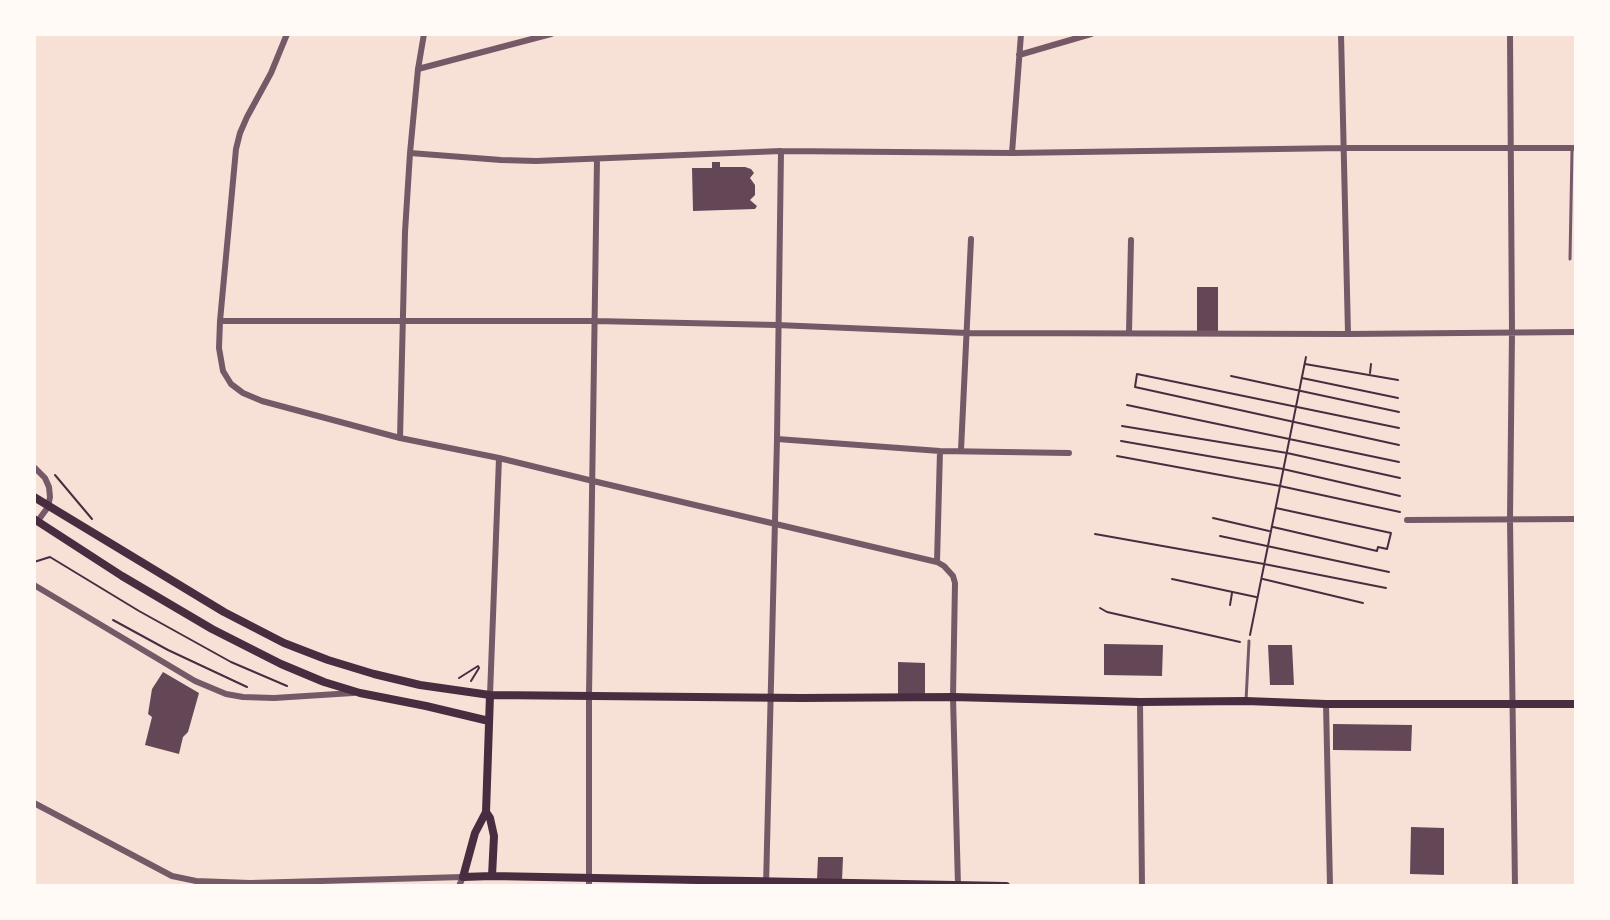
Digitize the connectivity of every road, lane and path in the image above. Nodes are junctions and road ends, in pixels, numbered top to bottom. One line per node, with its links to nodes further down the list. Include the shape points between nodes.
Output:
1 (287, 34): 20 (street, via 240,133)
2 (424, 34): 9 (street)
3 (551, 34): 9 (street)
4 (1021, 34): 8 (street)
5 (1091, 34): 8 (street)
6 (1341, 34): 10 (street)
7 (1510, 34): 12 (street)
8 (1019, 55): 15 (street)
9 (418, 69): 14 (street)
10 (1344, 148): 12 (street); 15 (street); 28 (street)
11 (1574, 148): 12 (street); 19 (lane)
12 (1511, 149): 24 (street)
13 (781, 151): 15 (street); 16 (street); 23 (street)
14 (410, 153): 16 (street, via 501,160); 21 (street)
15 (1012, 153)
16 (597, 159): 22 (street)
17 (971, 239): 26 (street)
18 (1131, 240): 27 (street)
19 (1570, 259)
20 (220, 321): 21 (street); 44 (street, via 223,371 243,393)
21 (404, 321): 22 (street); 44 (street)
22 (595, 321): 23 (street); 60 (street)
23 (777, 325): 26 (street); 46 (street)
24 (1512, 332): 25 (street); 28 (street); 69 (street)
25 (1576, 332)
26 (967, 333): 27 (street); 49 (street)
27 (1129, 333): 28 (street)
28 (1348, 334)
29 (1306, 357): 30 (path)
30 (1305, 364): 32 (path); 34 (path)
31 (1371, 364): 32 (path)
32 (1370, 374): 35 (path)
33 (1231, 376): 36 (path)
34 (1302, 378): 36 (path); 37 (path)
35 (1398, 380)
36 (1299, 391): 39 (path); 40 (path)
37 (1398, 398)
38 (1127, 405): 45 (path)
39 (1296, 405): 41 (path); 41 (path, via 1137,374 1135,387); 43 (path)
40 (1399, 412)
41 (1293, 420): 45 (path); 48 (path)
42 (1122, 426): 52 (path)
43 (1399, 428)
44 (400, 438): 54 (street)
45 (1290, 438): 52 (path); 55 (path)
46 (777, 439): 50 (street); 73 (street)
47 (1121, 441): 57 (path)
48 (1399, 445)
49 (961, 450): 50 (street); 51 (street)
50 (940, 451): 80 (street)
51 (1069, 453)
52 (1287, 453): 57 (path); 59 (path)
53 (1117, 456): 61 (path)
54 (499, 458): 60 (street); 99 (street)
55 (1399, 462)
56 (34, 467): 64 (street, via 49,487)
57 (1283, 469): 61 (path); 62 (path)
58 (51, 471): 68 (path)
59 (1400, 478)
60 (593, 481): 73 (street); 100 (street)
61 (1280, 486): 65 (path); 66 (path)
62 (1400, 496)
63 (34, 497): 64 (main road)
64 (48, 507): 72 (street); 99 (main road, via 284,643 374,674)
65 (1275, 508): 74 (path); 74 (path, via 1391,533 1387,549 1377,551)
66 (1401, 512)
67 (1213, 518): 75 (path)
68 (93, 519)
69 (1510, 519): 70 (street); 71 (street); 106 (street)
70 (1576, 519)
71 (1407, 520)
72 (35, 521): 98 (main road, via 212,629 281,664)
73 (775, 523): 80 (street); 101 (street)
74 (1272, 527): 75 (path)
75 (1271, 531): 78 (path)
76 (1095, 534): 81 (path)
77 (1220, 536): 78 (path)
78 (1268, 546): 81 (path); 82 (path)
79 (34, 562): 97 (path, via 50,557 231,662 286,685 289,689)
80 (937, 562): 102 (street, via 955,583)
81 (1264, 564): 84 (path); 86 (path)
82 (1389, 572)
83 (1172, 579): 87 (path)
84 (1261, 579): 88 (path); 89 (path)
85 (34, 585): 98 (street, via 226,694 274,698)
86 (1386, 588)
87 (1232, 592): 88 (path); 90 (path)
88 (1257, 597): 93 (path)
89 (1363, 603)
90 (1230, 605)
91 (1100, 608): 93 (path)
92 (109, 617): 96 (path)
93 (1249, 642): 103 (lane)
94 (458, 679): 95 (path, via 478,666)
95 (469, 684)
96 (245, 686)
97 (283, 691)
98 (360, 693): 108 (main road)
99 (490, 695): 100 (main road); 108 (main road)
100 (589, 696): 101 (main road); 114 (street)
101 (770, 696): 102 (main road); 115 (street)
102 (953, 697): 104 (main road); 117 (street)
103 (1246, 701): 104 (main road); 105 (main road)
104 (1140, 702): 119 (street)
105 (1326, 704): 106 (main road); 120 (street)
106 (1511, 704): 107 (main road); 121 (street)
107 (1576, 704)
108 (489, 721): 110 (main road)
109 (34, 803): 111 (street)
110 (486, 812): 112 (main road, via 494,836); 113 (main road)
111 (172, 876): 113 (street, via 250,883); 116 (street)
112 (492, 876): 113 (main road); 114 (main road)
113 (461, 882)
114 (589, 882): 115 (main road)
115 (766, 883): 117 (main road)
116 (172, 886)
117 (958, 886): 118 (main road)
118 (1006, 886)
119 (1142, 886)
120 (1330, 886)
121 (1515, 886)

